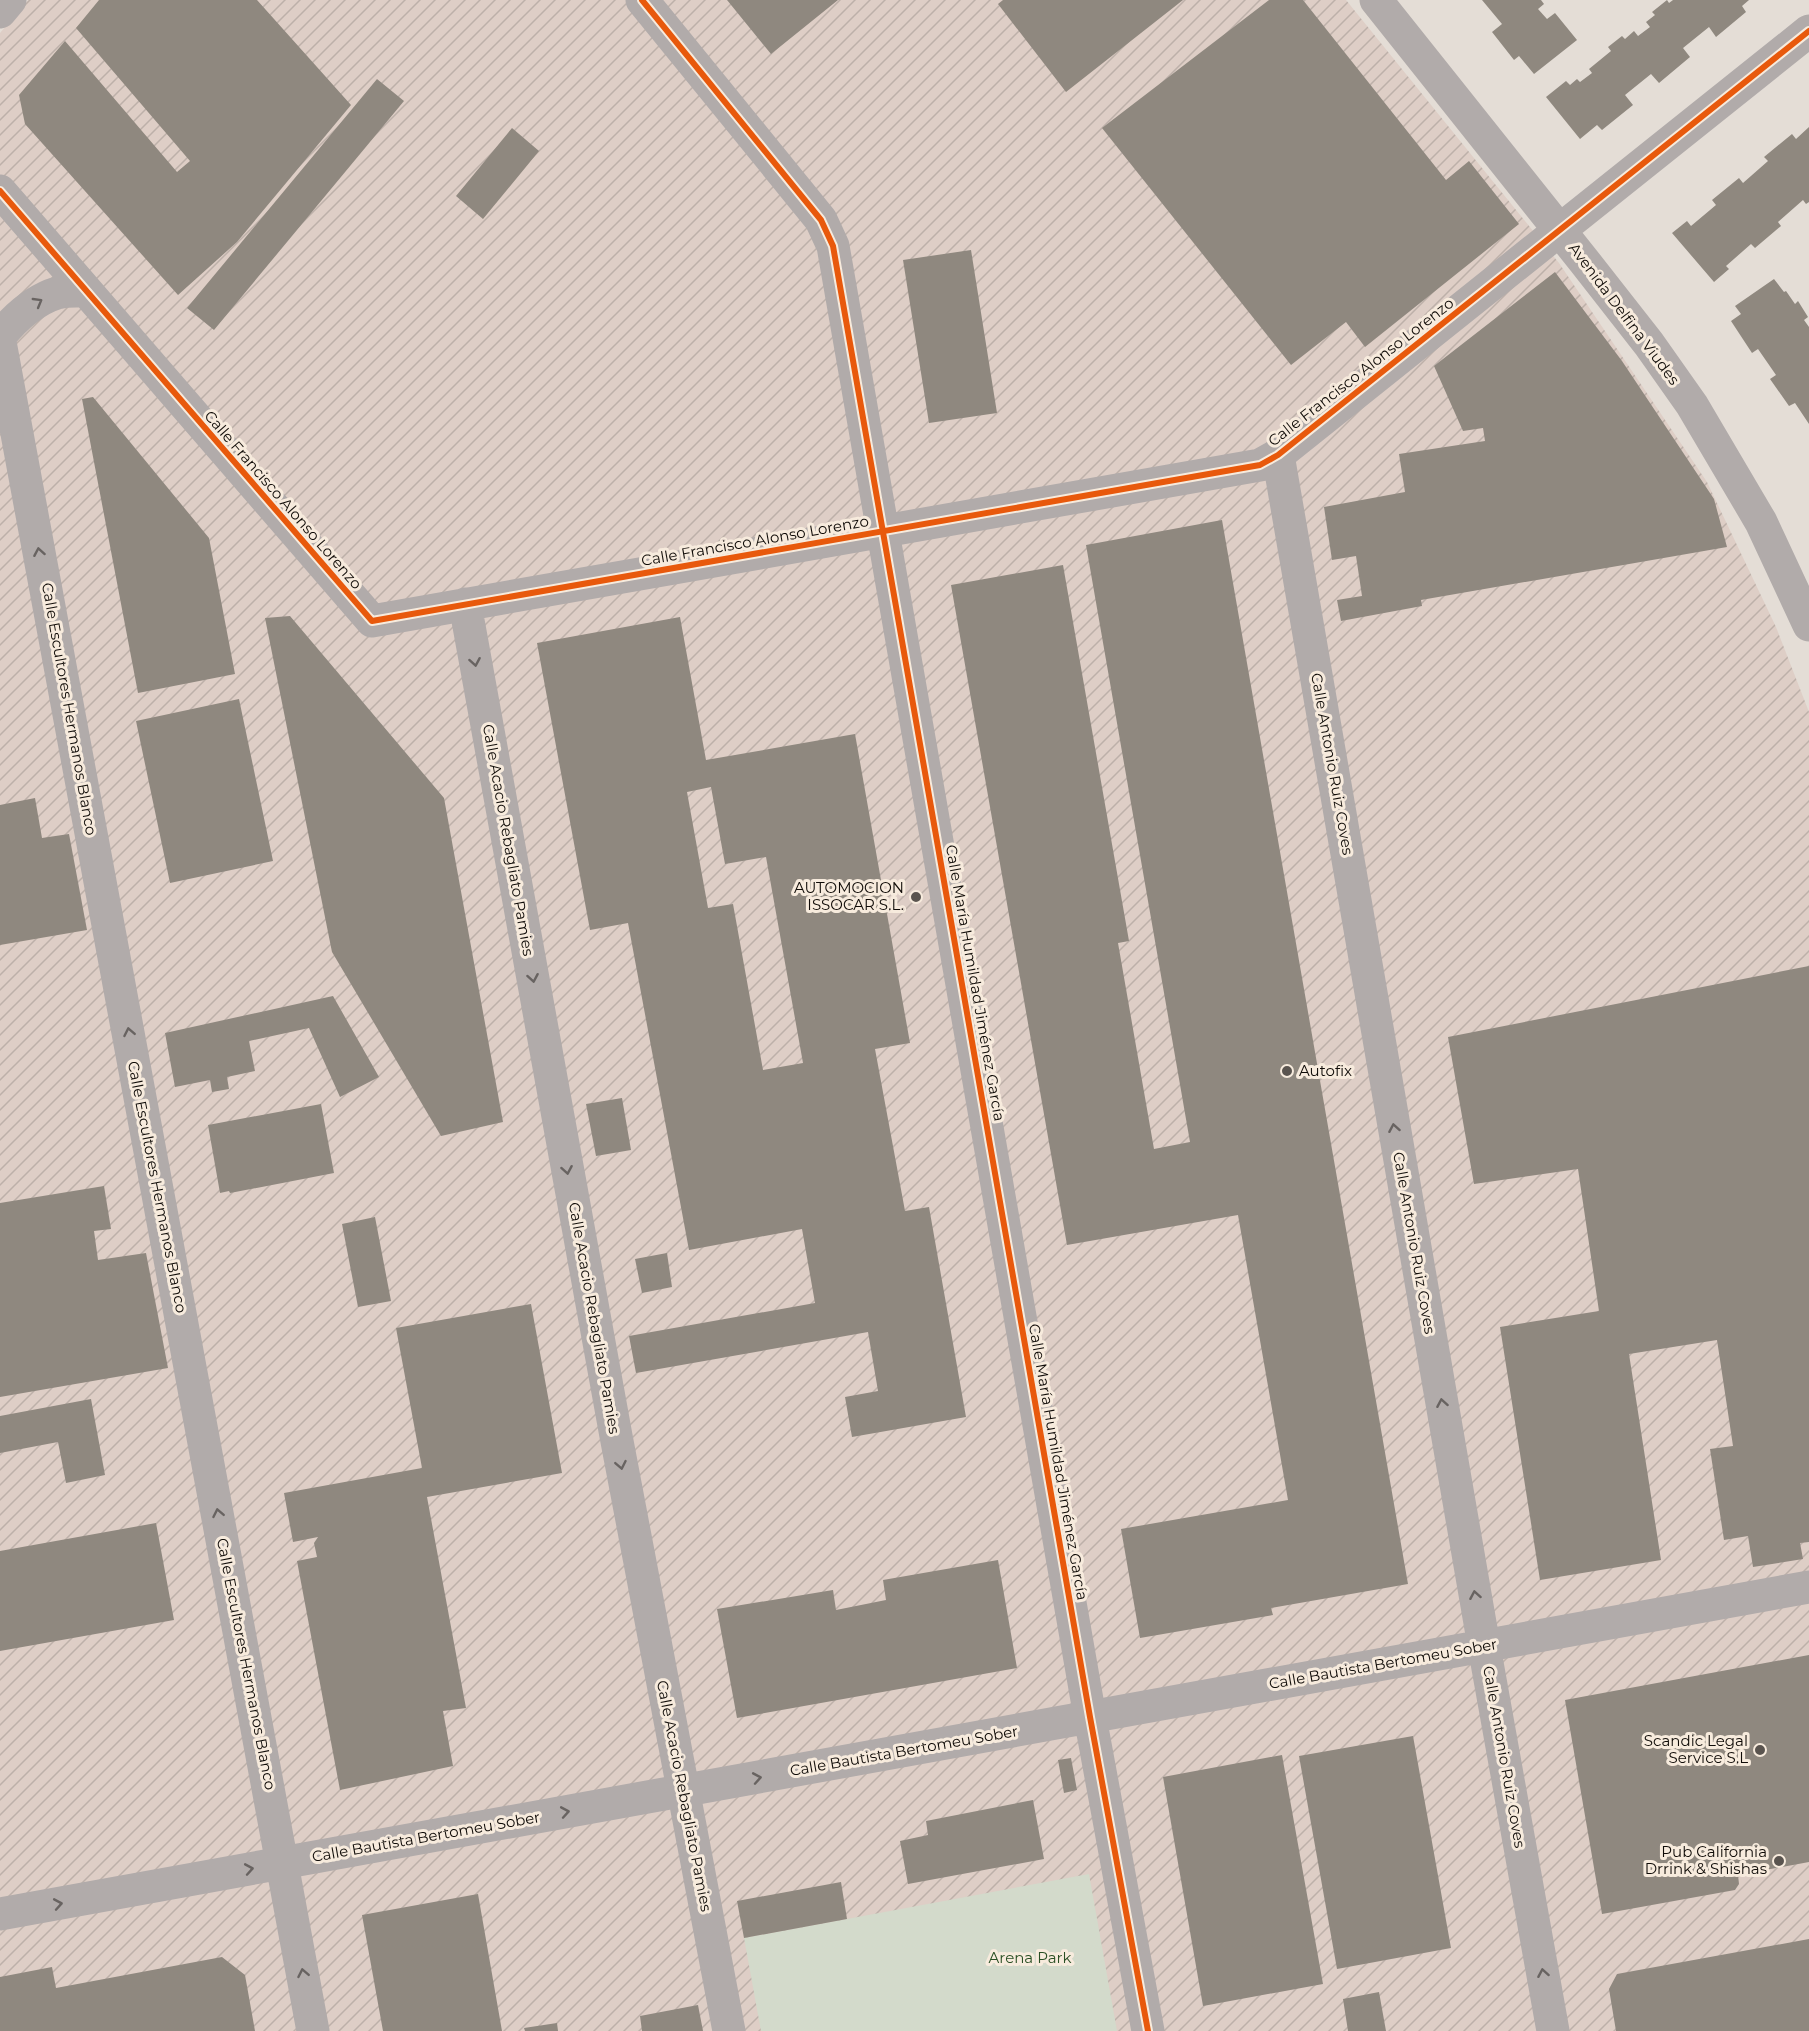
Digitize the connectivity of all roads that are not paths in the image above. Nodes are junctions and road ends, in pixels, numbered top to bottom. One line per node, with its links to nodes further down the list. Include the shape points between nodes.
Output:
1 (10, 0): 4 (street)
2 (642, 0): 12 (street, Calle María Humildad Jiménez García, via 821,220 830,237)
3 (1376, 0): 7 (street, Avenida Delfina Viudes)
4 (0, 12)
5 (1809, 31): 7 (street, Calle Francisco Alonso Lorenzo)
6 (0, 191): 8 (street, Calle Francisco Alonso Lorenzo)
7 (1559, 230): 11 (street, Calle Francisco Alonso Lorenzo); 14 (street, Avenida Delfina Viudes, via 1692,405 1761,522)
8 (86, 291): 9 (street, one-way to 8, via 24,310 40,301 62,292); 13 (street, Calle Francisco Alonso Lorenzo, via 372,621)
9 (0, 336)
10 (0, 342): 19 (street, Calle Escultores Hermanos Blanco, one-way to 10)
11 (1278, 455): 12 (street, Calle Francisco Alonso Lorenzo, via 1260,465); 16 (street, Calle Antonio Ruiz Coves, one-way to 11)
12 (884, 530): 13 (street, Calle Francisco Alonso Lorenzo); 17 (street, Calle María Humildad Jiménez García)
13 (465, 604): 18 (street, Calle Acacio Rebagliato Pamies, one-way to 18)
14 (1809, 625)
15 (1809, 1587): 16 (street, Calle Bautista Bertomeu Sober)
16 (1484, 1646): 17 (street, Calle Bautista Bertomeu Sober); 24 (street, Calle Antonio Ruiz Coves, one-way to 16)
17 (1090, 1717): 18 (street, Calle Bautista Bertomeu Sober, one-way to 17); 23 (street, Calle María Humildad Jiménez García)
18 (684, 1791): 19 (street, Calle Bautista Bertomeu Sober, one-way to 18); 22 (street, Calle Acacio Rebagliato Pamies)
19 (282, 1863): 20 (street, Calle Bautista Bertomeu Sober, one-way to 19); 21 (street, Calle Escultores Hermanos Blanco, one-way to 19)
20 (0, 1914)
21 (314, 2031)
22 (729, 2031)
23 (1148, 2031)
24 (1553, 2031)

